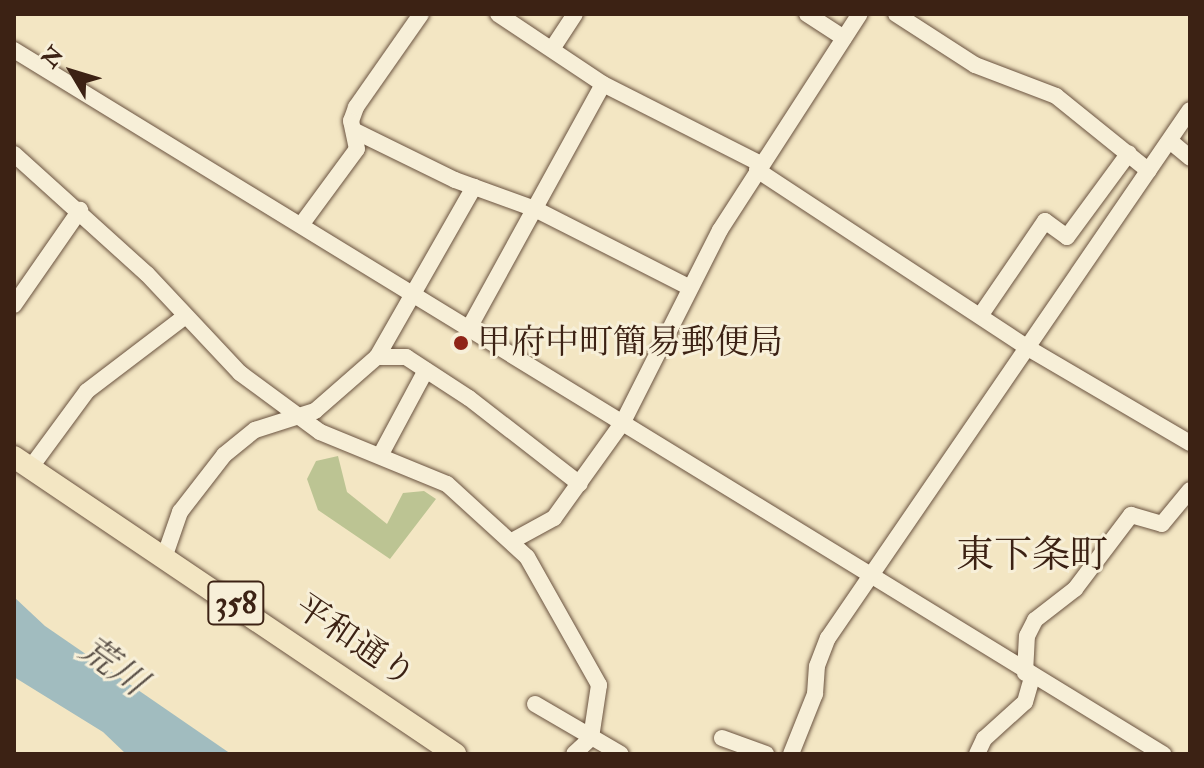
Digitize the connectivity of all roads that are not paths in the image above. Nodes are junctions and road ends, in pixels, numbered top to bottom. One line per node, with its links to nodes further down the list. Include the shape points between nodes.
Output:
1 (421, 14): 12 (street, via 356,107 351,121)
2 (498, 14): 8 (street)
3 (575, 14): 8 (street)
4 (807, 14): 7 (street)
5 (860, 14): 7 (street)
6 (896, 14): 14 (street, via 975,65 1056,96)
7 (844, 38): 17 (street)
8 (552, 49): 10 (street)
9 (14, 50): 22 (street)
10 (603, 84): 17 (street); 20 (street)
11 (1190, 110): 13 (street)
12 (355, 131): 19 (street); 22 (street, via 357,149)
13 (1170, 141): 16 (street); 18 (street)
14 (1129, 153): 18 (street); 26 (street, via 1067,237 1045,221)
15 (14, 154): 21 (street)
16 (1190, 158)
17 (759, 167): 23 (street); 26 (street)
18 (1149, 171): 29 (street)
19 (474, 187): 20 (street); 24 (street)
20 (535, 209): 23 (street); 28 (street)
21 (80, 210): 25 (street); 27 (street)
22 (301, 225): 24 (street)
23 (689, 287): 33 (street)
24 (411, 293): 28 (street); 30 (street)
25 (14, 305)
26 (980, 316): 29 (street)
27 (184, 317): 32 (street, via 218,355); 36 (street, via 87,391)
28 (469, 328): 33 (street)
29 (1028, 348): 34 (street); 41 (street)
30 (377, 357): 31 (street, via 406,357); 32 (street, via 315,411)
31 (426, 370): 35 (street); 37 (street)
32 (295, 413): 35 (street, via 320,432); 40 (street, via 255,430 224,455 180,512)
33 (623, 422): 37 (street); 41 (street)
34 (1190, 443)
35 (381, 454): 39 (street, via 447,484)
36 (22, 462): 40 (highway, 平和通り / 358)
37 (580, 484): 39 (street, via 554,518)
38 (1190, 490): 42 (street, via 1162,524 1131,515 1075,589 1035,620 1027,636)
39 (512, 541): 44 (street, via 527,557 595,675 599,708)
40 (165, 555): 46 (highway, 平和通り / 358)
41 (870, 575): 42 (street); 50 (street, via 828,638 817,666 815,694)
42 (1028, 675): 51 (street, via 1025,702 984,739); 52 (street)
43 (535, 704): 44 (street)
44 (591, 738): 47 (street); 48 (street)
45 (722, 738): 49 (street)
46 (455, 754)
47 (574, 754)
48 (621, 754)
49 (766, 754)
50 (791, 754)
51 (977, 754)
52 (1163, 754)

